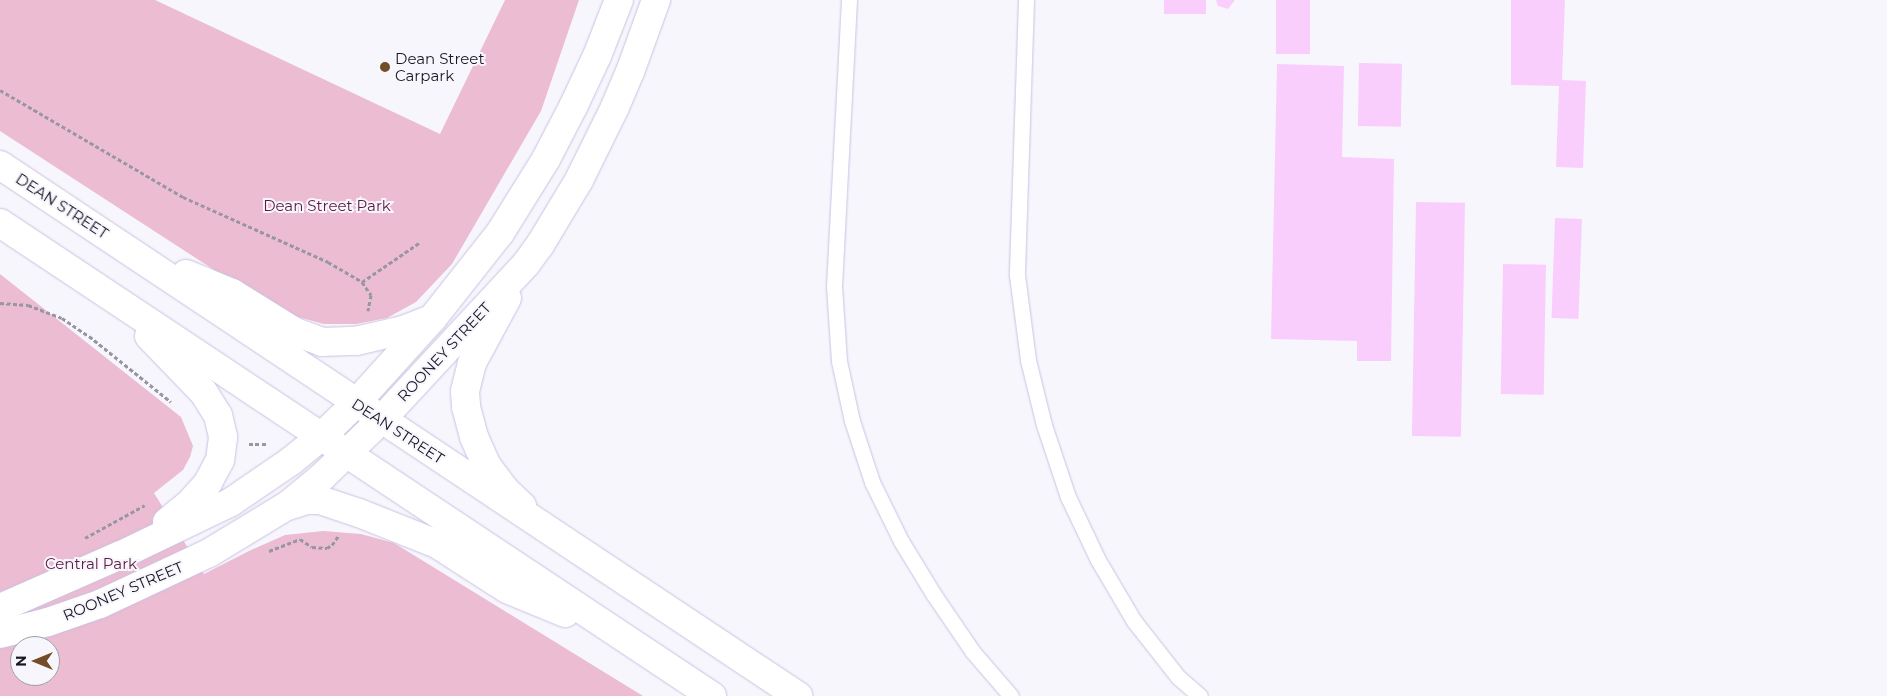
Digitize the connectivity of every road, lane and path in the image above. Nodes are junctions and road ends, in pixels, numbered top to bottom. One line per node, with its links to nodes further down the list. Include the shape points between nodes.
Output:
1 (619, 0): 5 (main road, ROONEY STREET)
2 (656, 0): 6 (main road, ROONEY STREET)
3 (849, 0): 37 (lane, via 834,286 839,361 852,421 872,482 901,541 973,652)
4 (1026, 0): 38 (lane, via 1017,275 1030,369 1044,425 1068,497 1098,560 1134,621 1178,676)
5 (597, 56): 6 (main road); 17 (main road, ROONEY STREET, via 546,159 500,233)
6 (630, 72): 13 (main road, ROONEY STREET, via 579,180)
7 (0, 90): 14 (path, via 183,197 328,262)
8 (0, 165): 11 (main road, DEAN STREET)
9 (0, 223): 12 (main road)
10 (419, 243): 14 (path)
11 (132, 252): 17 (main road, via 232,293 295,332 322,342 356,341 403,330); 18 (main road, DEAN STREET)
12 (58, 261): 21 (main road); 31 (main road, via 143,331 194,380 213,405 222,429 220,460 198,495)
13 (526, 264): 20 (main road, ROONEY STREET); 27 (main road, via 472,363 465,391 466,407 474,437 495,478)
14 (362, 282): 16 (path, via 371,295)
15 (0, 303): 19 (path, via 28,305 62,318)
16 (368, 314)
17 (432, 319): 18 (main road, ROONEY STREET)
18 (356, 403): 20 (main road, DEAN STREET); 21 (main road, ROONEY STREET)
19 (173, 404)
20 (382, 420): 24 (main road, ROONEY STREET); 27 (main road, DEAN STREET)
21 (322, 436): 24 (main road); 31 (main road, ROONEY STREET, via 231,502)
22 (247, 444): 23 (path)
23 (272, 444)
24 (346, 453): 26 (main road, ROONEY STREET); 34 (main road)
25 (153, 501): 29 (path)
26 (284, 507): 33 (main road, ROONEY STREET, via 209,553 139,587 48,622); 34 (main road, via 306,500 320,500 346,507 437,544 507,589)
27 (549, 530): 36 (main road, DEAN STREET)
28 (341, 531): 30 (path, via 336,542 327,548 312,547 300,539)
29 (80, 541)
30 (267, 552)
31 (121, 555): 32 (main road, ROONEY STREET)
32 (0, 608)
33 (0, 634)
34 (625, 638): 35 (main road)
35 (712, 696)
36 (798, 696)
37 (1011, 696)
38 (1200, 696)

